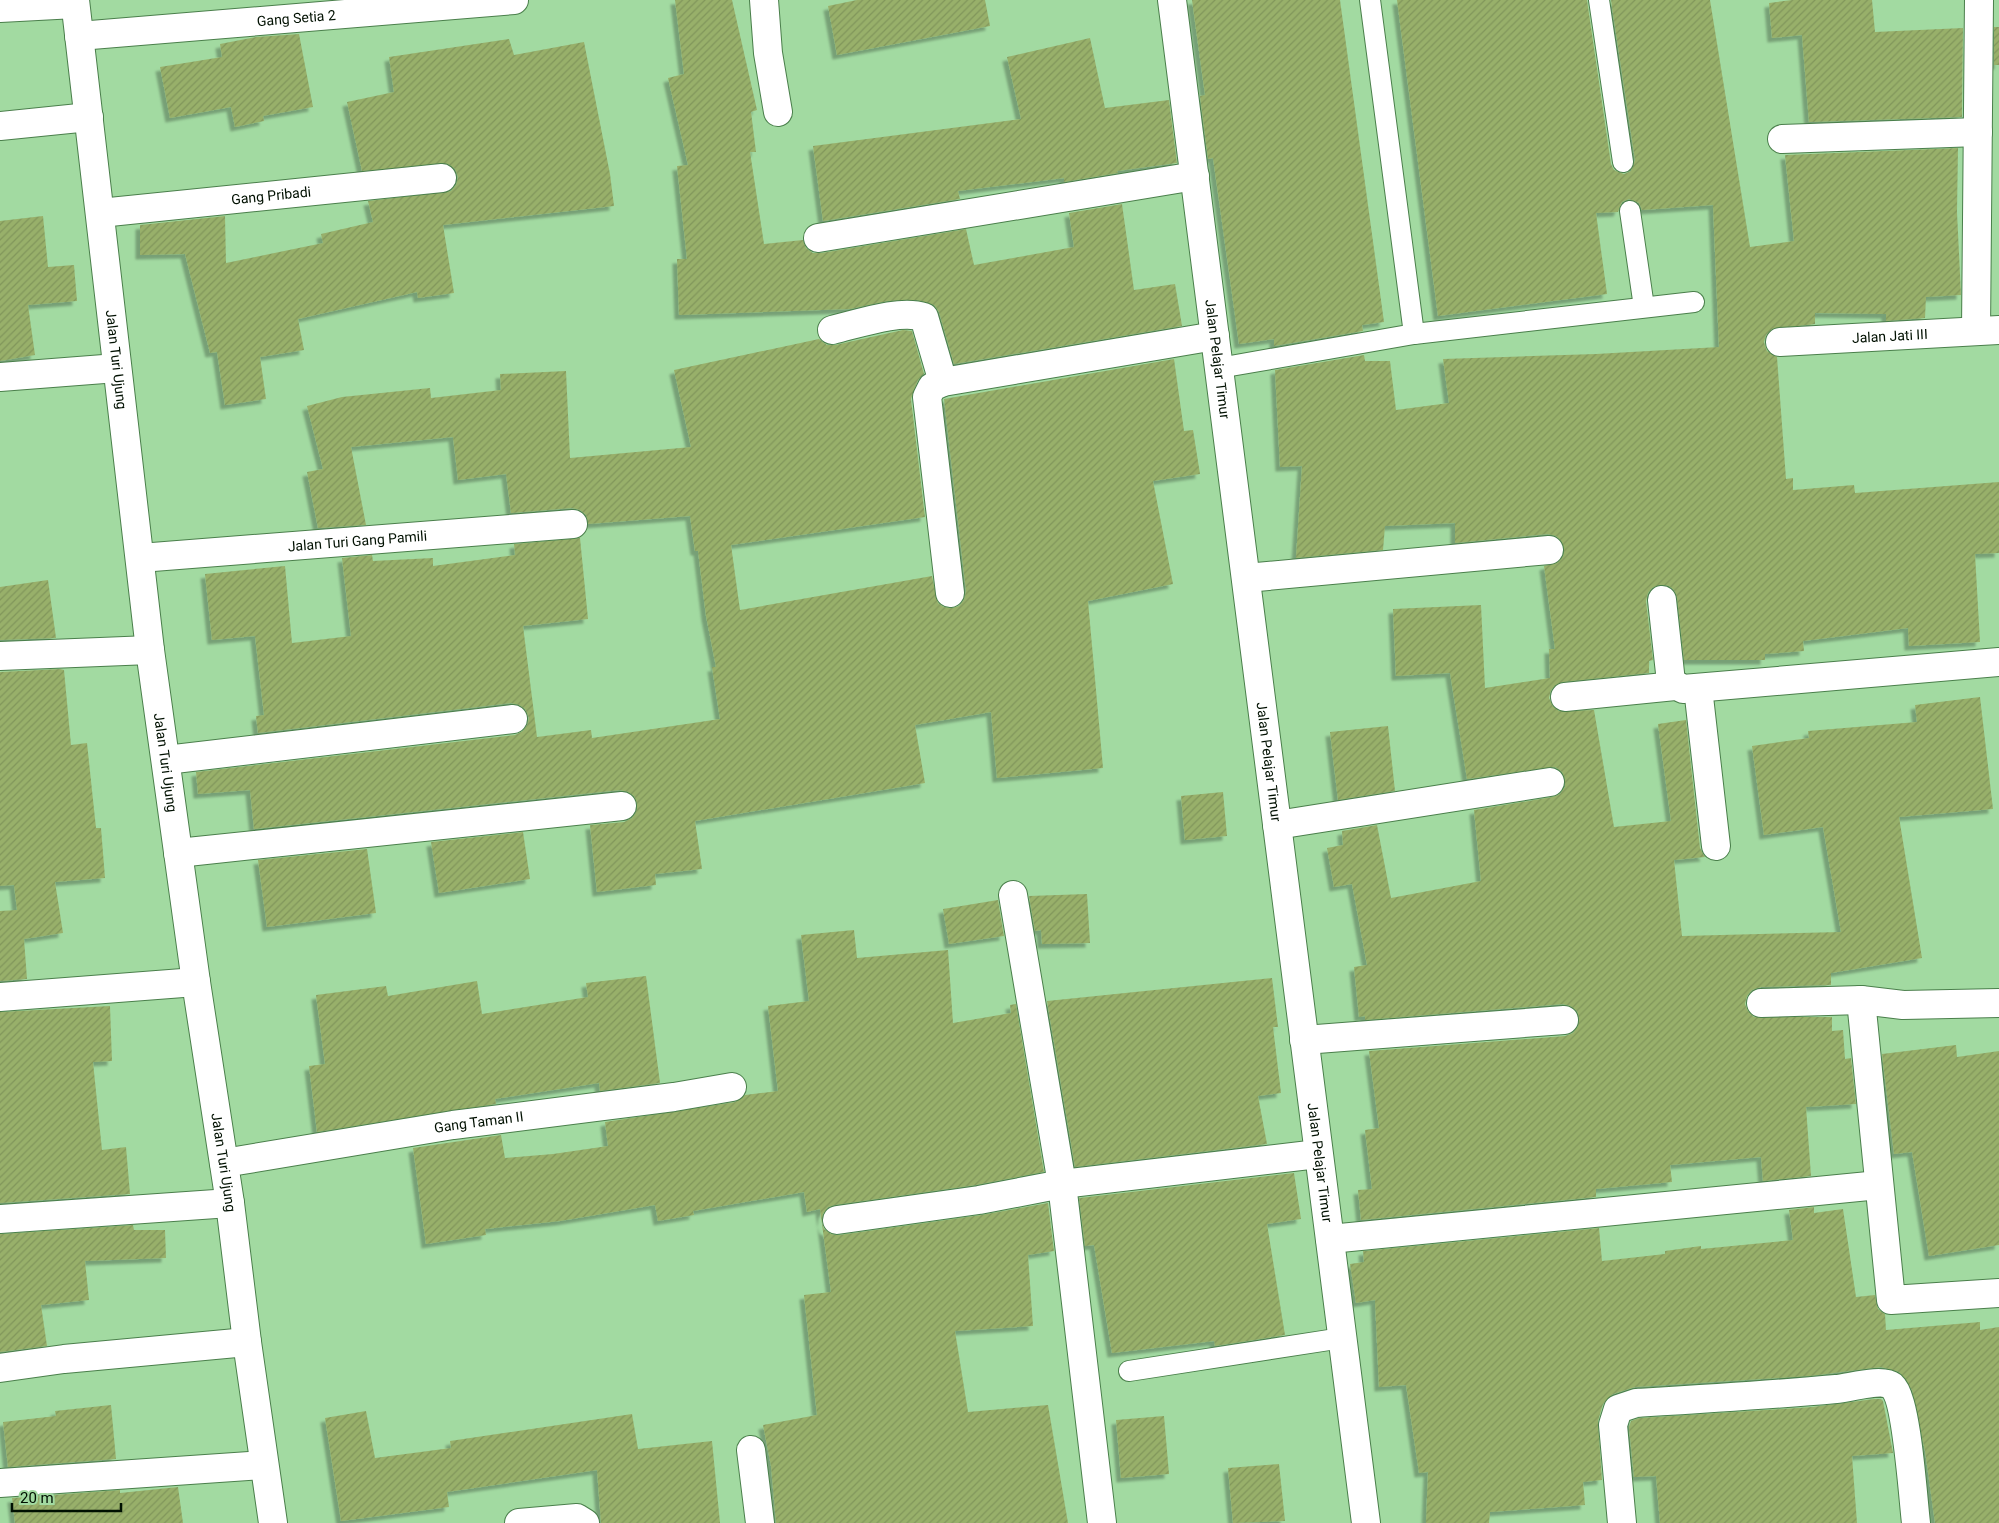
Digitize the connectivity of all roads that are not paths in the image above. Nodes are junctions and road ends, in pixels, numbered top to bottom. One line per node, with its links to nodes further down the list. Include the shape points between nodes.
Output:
1 (514, 0): 9 (street, Gang Setia 2)
2 (764, 0): 10 (street, via 768,53)
3 (1172, 0): 16 (street, Jalan Pelajar Timur)
4 (1370, 0): 25 (lane)
5 (1599, 0): 15 (lane)
6 (1979, 0): 13 (street)
7 (75, 2): 8 (street); 9 (street, Jalan Turi Ujung)
8 (0, 8)
9 (79, 36): 11 (street, Jalan Turi Ujung)
10 (778, 112)
11 (89, 117): 12 (street); 19 (street, Jalan Turi Ujung)
12 (0, 126)
13 (1978, 132): 14 (street); 24 (street)
14 (1782, 139)
15 (1623, 162)
16 (1195, 176): 20 (street); 26 (street, Jalan Pelajar Timur)
17 (442, 178): 19 (street, Gang Pribadi)
18 (1630, 211): 22 (lane)
19 (100, 213): 28 (street, Jalan Turi Ujung)
20 (818, 238)
21 (1694, 302): 22 (lane)
22 (1644, 307): 25 (lane)
23 (832, 330): 31 (street, via 913,313 924,317)
24 (1987, 330): 27 (street, Jalan Jati III)
25 (1414, 334): 29 (lane)
26 (1215, 336): 29 (street, Jalan Pelajar Timur); 31 (street)
27 (1780, 342)
28 (117, 368): 30 (street); 34 (street, Jalan Turi Ujung)
29 (1219, 368): 35 (street, Jalan Pelajar Timur)
30 (0, 377)
31 (943, 382): 36 (street, via 932,387 927,397)
32 (573, 524): 34 (street, Jalan Turi Gang Pamili)
33 (1549, 550): 35 (street)
34 (140, 558): 38 (street, Jalan Turi Ujung)
35 (1246, 578): 47 (street, Jalan Pelajar Timur)
36 (950, 593)
37 (1662, 600): 41 (street, via 1672,682)
38 (150, 650): 39 (street); 44 (street, Jalan Turi Ujung)
39 (0, 656)
40 (1999, 662): 41 (street)
41 (1686, 687): 42 (street); 48 (street)
42 (1565, 697)
43 (513, 719): 44 (street)
44 (166, 760): 49 (street, Jalan Turi Ujung)
45 (1550, 782): 47 (street)
46 (622, 806): 49 (street)
47 (1277, 825): 57 (street, Jalan Pelajar Timur)
48 (1716, 846)
49 (178, 853): 51 (street, Jalan Turi Ujung)
50 (1012, 895): 61 (street)
51 (196, 982): 52 (street); 60 (street, Jalan Turi Ujung)
52 (0, 997)
53 (1861, 1000): 54 (street); 55 (street, via 1904,1005); 62 (street)
54 (1761, 1003)
55 (1999, 1003)
56 (1564, 1020): 57 (street)
57 (1304, 1040): 59 (street, Jalan Pelajar Timur)
58 (732, 1087): 60 (street, Gang Taman II, via 453,1125)
59 (1318, 1154): 61 (street); 66 (street, Jalan Pelajar Timur)
60 (224, 1163): 63 (street, Jalan Turi Ujung)
61 (1062, 1184): 65 (street, via 979,1200); 79 (street)
62 (1879, 1185): 66 (street); 67 (street, via 1891,1300)
63 (230, 1203): 64 (street); 69 (street, Jalan Turi Ujung)
64 (0, 1219)
65 (837, 1220)
66 (1330, 1239): 68 (street, Jalan Pelajar Timur)
67 (1999, 1293)
68 (1342, 1338): 71 (lane); 80 (street, Jalan Pelajar Timur)
69 (247, 1342): 70 (street); 73 (street, Jalan Turi Ujung)
70 (0, 1368)
71 (1129, 1371)
72 (751, 1450): 78 (street)
73 (264, 1465): 74 (street); 75 (street, Jalan Turi Ujung)
74 (0, 1483)
75 (273, 1523)
76 (519, 1523): 77 (street, via 577,1518)
77 (585, 1523)
78 (760, 1523)
79 (1102, 1523)
80 (1366, 1523)
81 (1622, 1523): 82 (street, via 1613,1425 1618,1409 1636,1403 1840,1389 1884,1382 1892,1386 1898,1396 1906,1433)
82 (1916, 1523)

